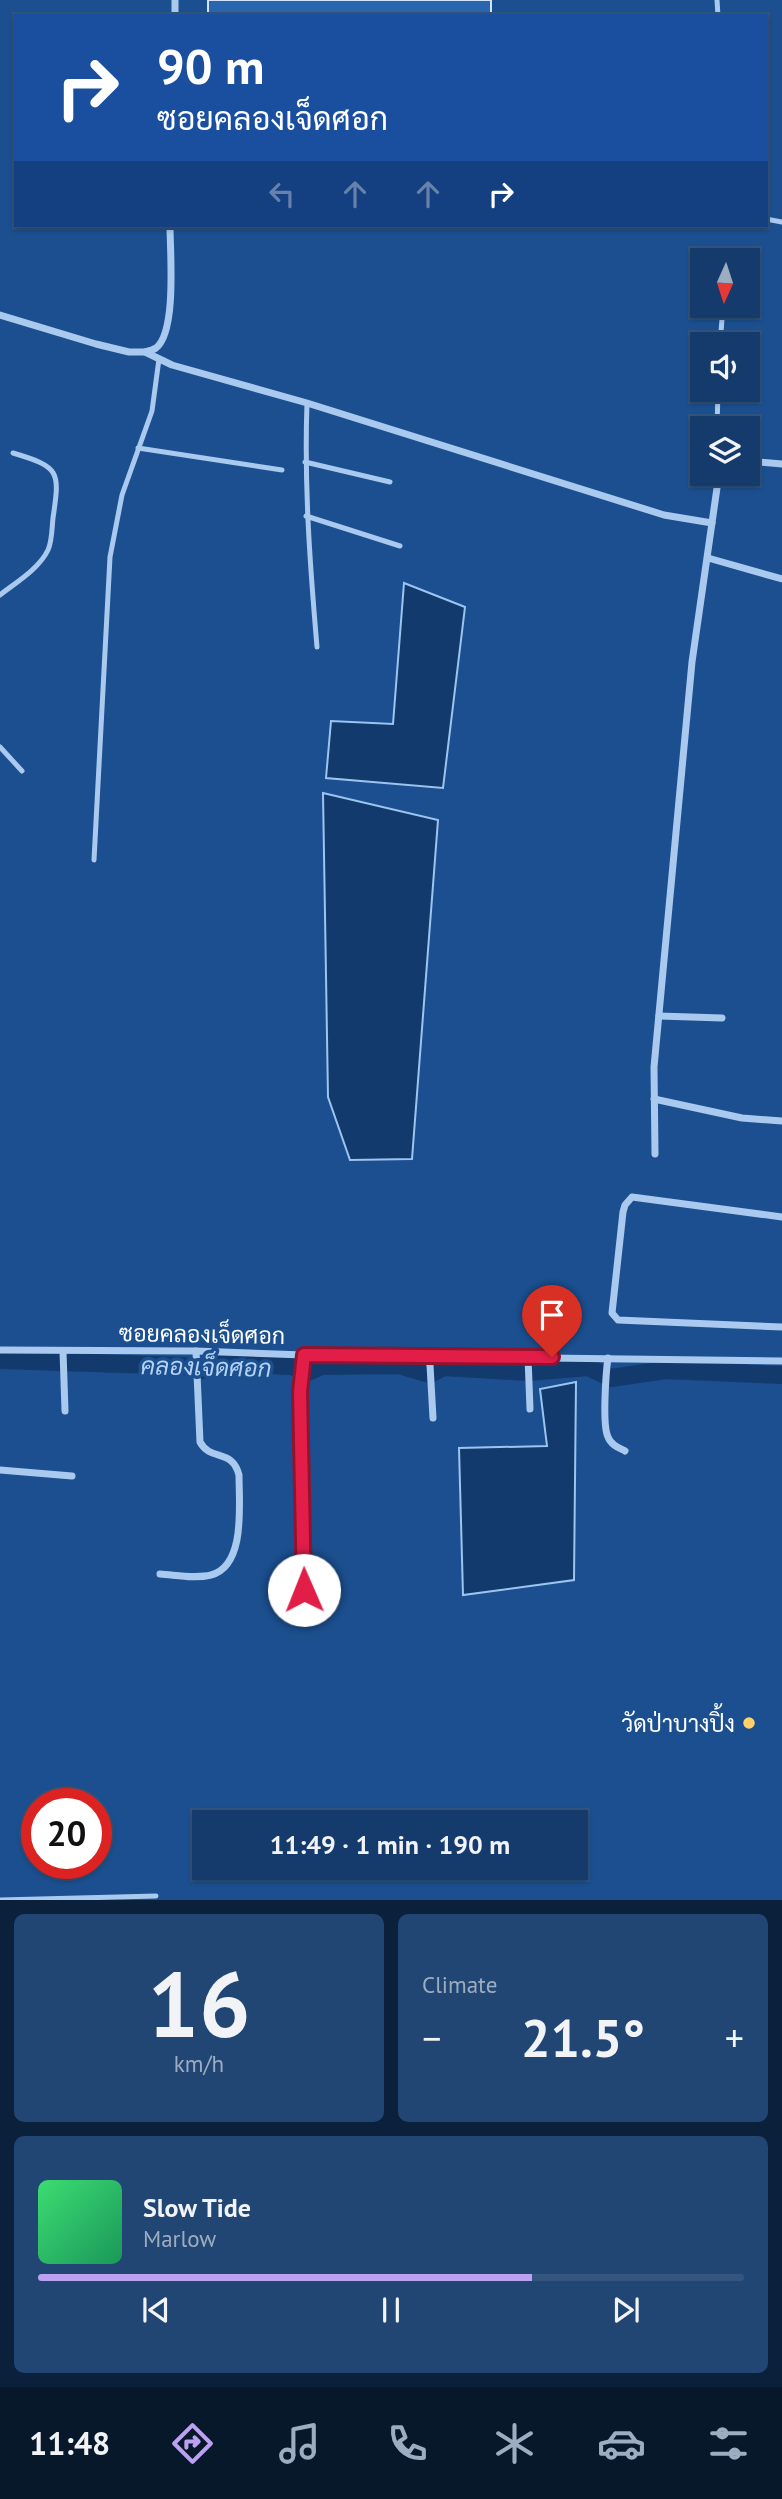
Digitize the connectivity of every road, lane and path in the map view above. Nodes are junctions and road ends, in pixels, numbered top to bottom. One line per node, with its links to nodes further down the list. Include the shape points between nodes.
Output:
1 (170, 228): 3 (street, via 166,331 157,348)
2 (0, 315): 3 (street, via 96,344)
3 (145, 352): 4 (street)
4 (159, 359): 5 (street); 6 (lane, via 152,411)
5 (307, 403): 8 (lane); 15 (street, via 664,515)
6 (138, 448): 11 (lane); 23 (lane, via 122,495 110,557)
7 (13, 453): 19 (lane, via 52,468 58,484 48,550)
8 (305, 462): 12 (lane); 14 (lane)
9 (760, 462): 10 (street)
10 (782, 464)
11 (282, 470)
12 (390, 482)
13 (717, 486): 15 (street)
14 (306, 516): 16 (lane); 20 (lane)
15 (712, 523): 17 (street)
16 (400, 546)
17 (708, 558): 18 (street); 24 (street, via 692,662)
18 (782, 579)
19 (0, 595)
20 (317, 647)
21 (0, 747): 22 (lane)
22 (22, 771)
23 (94, 860)
24 (659, 1016): 25 (street); 26 (street)
25 (722, 1017)
26 (654, 1099): 27 (street, via 742,1118); 28 (street)
27 (782, 1121)
28 (655, 1154)
29 (782, 1217): 30 (street, via 632,1197 625,1205 612,1313 618,1320)
30 (782, 1327)
31 (0, 1350): 32 (street, ซอยคลองเจ็ดศอก)
32 (62, 1351): 33 (street, ซอยคลองเจ็ดศอก); 40 (street)
33 (196, 1351): 34 (street, ซอยคลองเจ็ดศอก); 45 (street, via 200,1442 203,1448 236,1464 237,1546 232,1559 212,1575)
34 (304, 1355): 35 (street, ซอยคลองเจ็ดศอก); 46 (lane, via 300,1392)
35 (425, 1356): 37 (street, ซอยคลองเจ็ดศอก); 41 (street, via 430,1365)
36 (608, 1358): 37 (street, ซอยคลองเจ็ดศอก); 38 (street, ซอยคลองเจ็ดศอก); 42 (street, via 608,1437)
37 (528, 1361): 39 (street)
38 (782, 1361)
39 (530, 1409)
40 (65, 1411)
41 (433, 1418)
42 (625, 1451)
43 (0, 1470): 44 (street)
44 (72, 1476)
45 (160, 1574)
46 (304, 1612)
47 (156, 1896): 49 (lane)
48 (0, 1900): 49 (lane)
49 (54, 1900)

